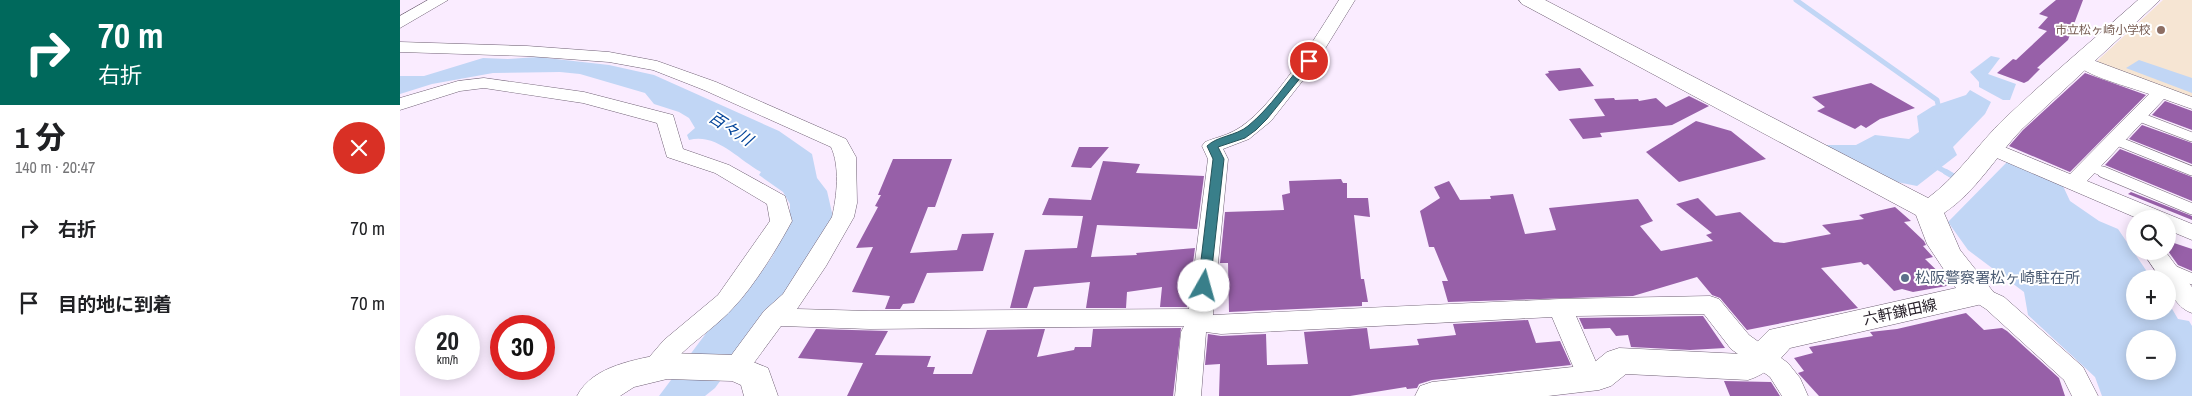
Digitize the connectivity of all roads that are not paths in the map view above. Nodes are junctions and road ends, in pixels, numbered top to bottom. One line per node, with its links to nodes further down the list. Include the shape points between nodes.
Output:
1 (440, 0): 5 (street)
2 (1347, 0): 32 (street, via 1309,61 1264,117 1242,136 1212,146 1218,159)
3 (1529, 0): 19 (main road)
4 (2150, 0): 7 (main road)
5 (400, 23)
6 (400, 47): 31 (street, via 536,51 609,57 657,66 838,143 846,157 843,217 796,292)
7 (2082, 61): 8 (street); 14 (main road, via 2013,124)
8 (2161, 92): 9 (street); 11 (street)
9 (2192, 103)
10 (400, 104): 34 (street, via 458,86 484,83 584,98 639,112 666,119 674,153 722,168 777,201 781,221 771,239 726,301 672,347)
11 (2137, 116): 12 (lane); 13 (street)
12 (2192, 137)
13 (2115, 140): 15 (street); 16 (lane)
14 (1989, 152): 17 (street); 19 (main road)
15 (2089, 166): 17 (street); 20 (lane)
16 (2192, 171)
17 (2073, 183): 18 (street)
18 (2121, 204): 21 (street); 22 (street)
19 (1934, 206): 28 (main road, via 1932,226 1968,284)
20 (2192, 209)
21 (2136, 210)
22 (2126, 211)
23 (2176, 226): 24 (street)
24 (2192, 233)
25 (2159, 260): 29 (street)
26 (2160, 260): 27 (lane)
27 (2192, 279)
28 (1980, 294): 33 (main road, 六軒鎌田線, via 1780,338); 42 (street, via 1995,303 2074,374)
29 (2192, 304)
30 (1560, 308): 32 (street, via 1221,325); 33 (street, via 1710,305 1741,343); 36 (street)
31 (774, 317): 32 (street, via 870,320 1188,317); 35 (street)
32 (1200, 322): 39 (street, via 1193,332)
33 (1763, 357): 36 (main road, 六軒鎌田線, via 1748,367 1619,361 1599,377); 41 (street, via 1779,369 1792,386)
34 (660, 368): 35 (main road); 37 (main road, via 624,376)
35 (736, 368): 38 (main road, via 756,377)
36 (1573, 386): 40 (main road, 六軒鎌田線)
37 (594, 396)
38 (762, 396)
39 (1188, 396)
40 (1432, 396)
41 (1795, 396)
42 (2085, 396)

